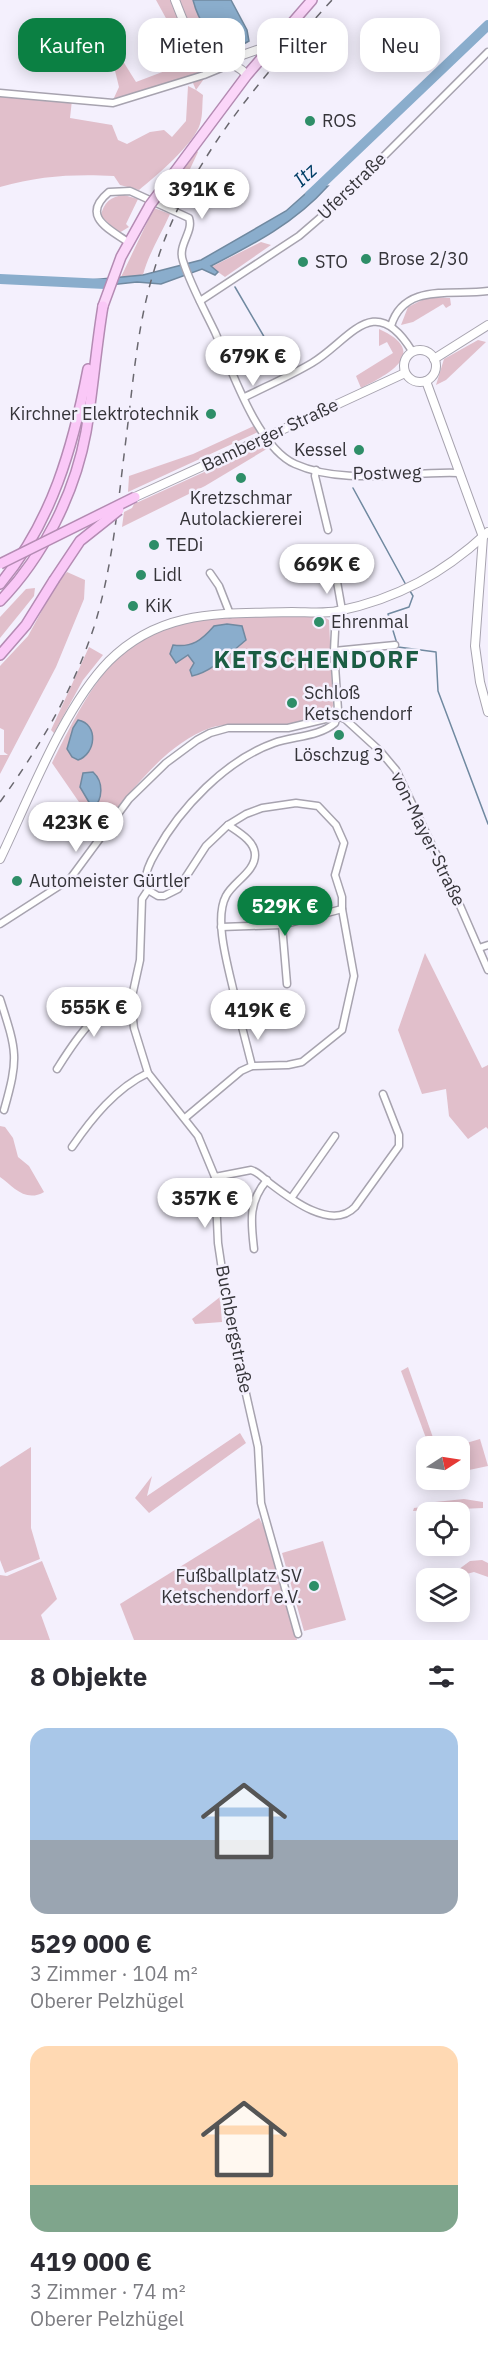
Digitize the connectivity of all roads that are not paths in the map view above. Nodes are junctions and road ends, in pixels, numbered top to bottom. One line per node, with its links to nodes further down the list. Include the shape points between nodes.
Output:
1 (175, 0): 3 (street)
2 (312, 0): 4 (main road)
3 (183, 18)
4 (296, 18)
5 (488, 52): 13 (street, Uferstraße, via 335,206 299,236)
6 (257, 63): 9 (main road)
7 (211, 72): 10 (street, via 114,103)
8 (244, 72): 9 (street)
9 (247, 75): 11 (main road, via 153,201)
10 (0, 93)
11 (128, 242): 13 (street, Postweg, via 98,219 98,206 109,192 130,191 189,218 181,247 182,259); 14 (main road)
12 (488, 291): 16 (street, via 416,296 397,311)
13 (200, 300): 21 (street, Postweg)
14 (103, 306): 32 (highway, via 77,428 57,487 24,552); 33 (highway, via 86,431 74,475 49,533)
15 (488, 325): 18 (street)
16 (391, 326): 17 (street); 21 (street, via 359,326 313,363)
17 (412, 351): 18 (street, via 425,350); 19 (street, via 404,361)
18 (434, 359): 20 (street, via 435,372)
19 (405, 373): 20 (street, via 414,381); 24 (street, Bamberger Straße, bridge)
20 (426, 381): 23 (street)
21 (244, 397): 22 (street, Postweg, via 276,450 295,464)
22 (316, 470): 23 (street, Postweg, via 346,474); 25 (street)
23 (458, 473): 26 (street)
24 (135, 497): 29 (highway, bridge); 38 (highway, bridge, via 89,532 71,553 26,625)
25 (328, 530)
26 (485, 534): 27 (street); 28 (street)
27 (466, 550): 28 (street); 34 (street, via 409,589 372,604)
28 (483, 558): 39 (street, via 475,646)
29 (0, 564)
30 (210, 573): 35 (street)
31 (336, 576): 34 (street)
32 (0, 584)
33 (0, 601)
34 (339, 611): 35 (street); 37 (street)
35 (230, 614): 42 (street, via 184,618 152,629 127,646 95,677 71,714)
36 (395, 645): 37 (street)
37 (334, 651): 40 (street)
38 (0, 655)
39 (488, 712)
40 (338, 716): 43 (street, Buchbergstraße, via 324,730 260,750 208,785 182,812 163,840 146,875); 45 (street, via 288,728 233,728 210,733 187,747 145,783 70,879); 49 (street, von-Mayer-Straße, via 380,751 396,770)
41 (228, 825): 43 (street, via 173,892 158,896); 44 (street, via 262,808 296,803 321,808 336,825 344,843 335,875); 47 (street, via 253,846 255,856 250,869 225,897)
42 (0, 860)
43 (148, 890): 53 (street, Buchbergstraße, via 142,899 140,960)
44 (342, 909): 46 (street); 56 (street, via 354,976 342,1030 302,1062)
45 (0, 924)
46 (282, 925): 47 (street); 51 (street)
47 (221, 927): 54 (street)
48 (488, 945): 49 (street)
49 (479, 948): 50 (street, von-Mayer-Straße)
50 (488, 970)
51 (287, 984)
52 (0, 999): 60 (street, via 15,1046 15,1069)
53 (131, 1001): 57 (street, via 115,1005 86,1028); 58 (street, Buchbergstraße, via 134,1028)
54 (237, 1007)
55 (241, 1023): 56 (street)
56 (252, 1066): 61 (street)
57 (57, 1069)
58 (148, 1073): 61 (street, Buchbergstraße); 63 (street, via 106,1104)
59 (383, 1094): 66 (street, via 399,1135 399,1146 355,1207 347,1214 325,1217)
60 (4, 1110)
61 (185, 1118): 64 (street, Buchbergstraße, via 198,1136)
62 (335, 1136): 66 (street)
63 (72, 1147)
64 (215, 1177): 65 (street, via 251,1170); 68 (street, Buchbergstraße, via 218,1243 230,1323 258,1446 261,1503)
65 (267, 1180): 66 (street); 67 (street, via 257,1191 251,1212)
66 (292, 1197)
67 (254, 1249)
68 (298, 1634)

